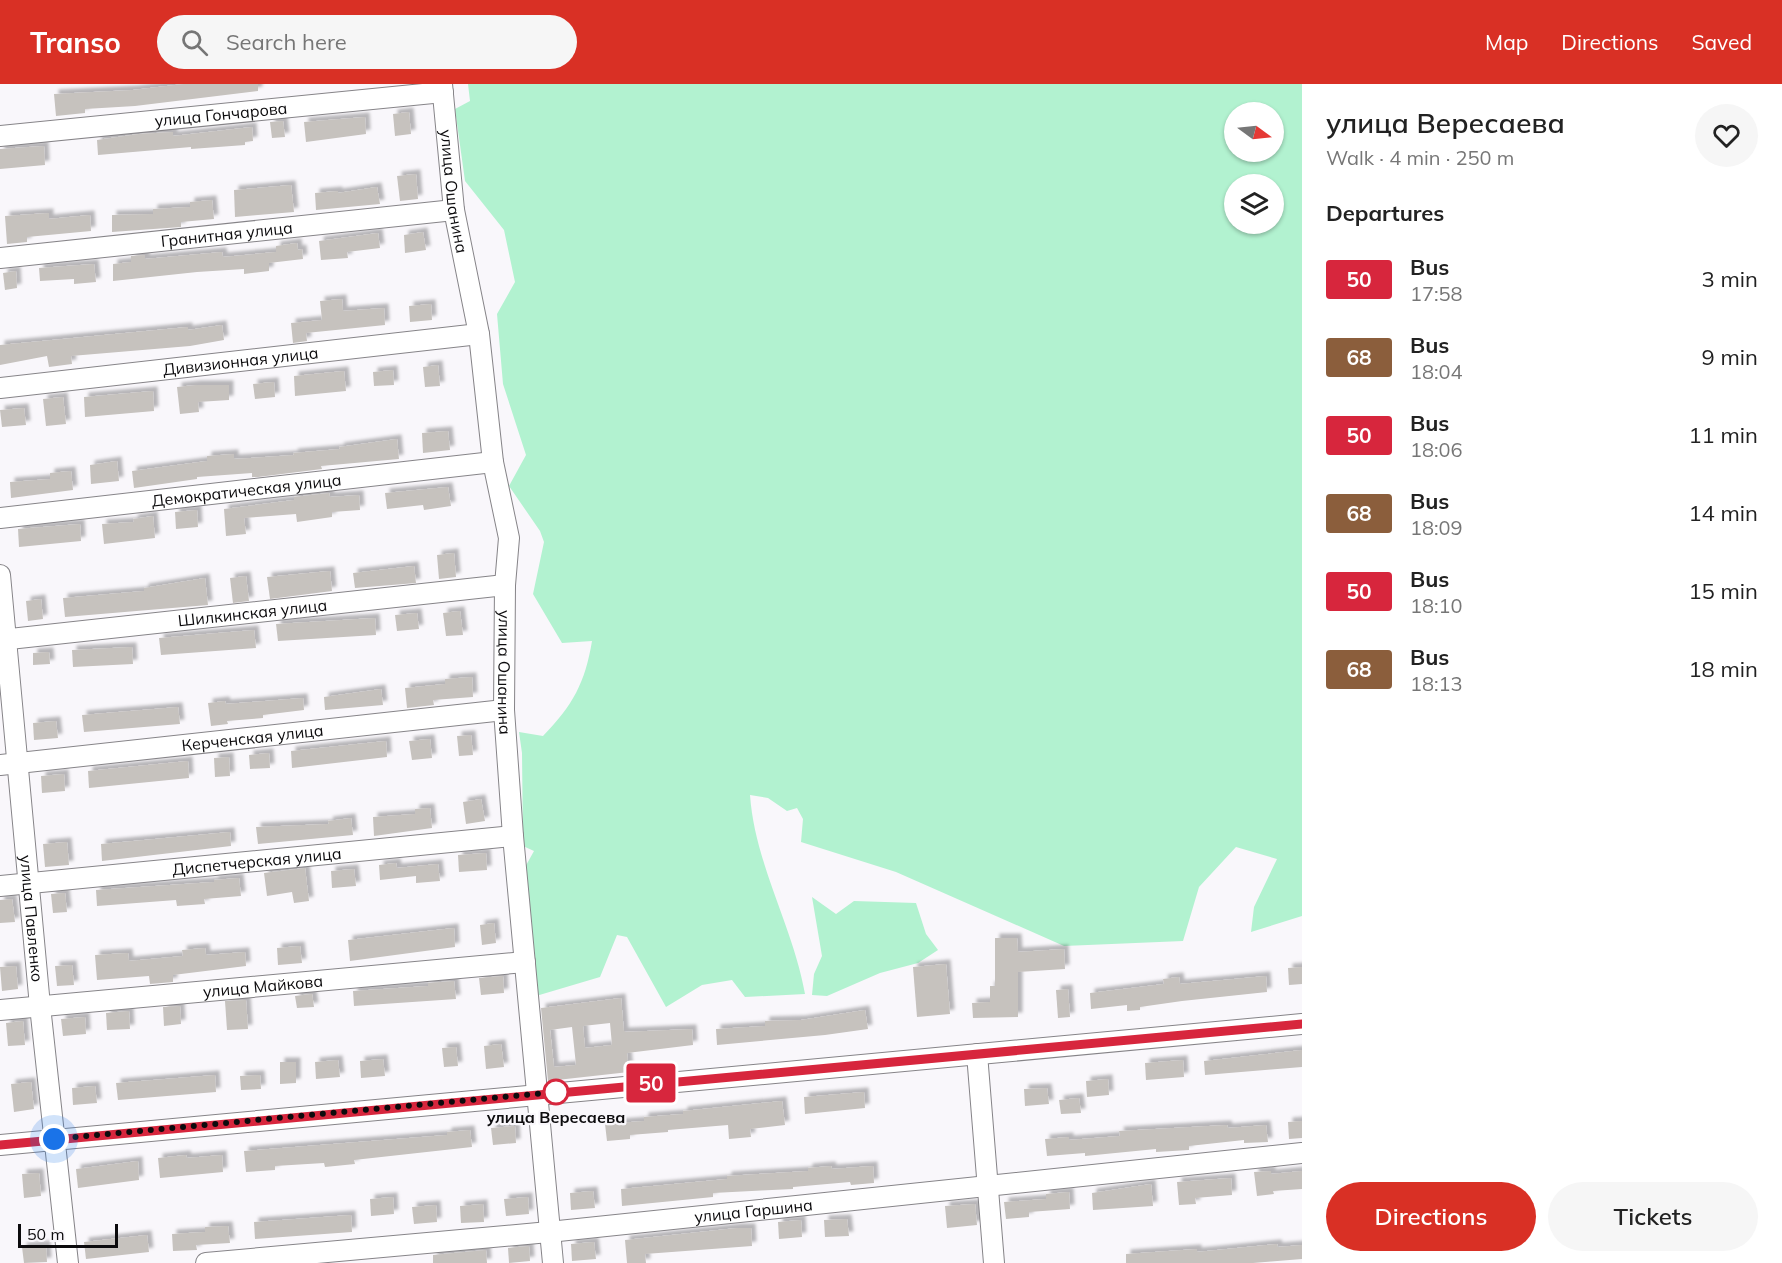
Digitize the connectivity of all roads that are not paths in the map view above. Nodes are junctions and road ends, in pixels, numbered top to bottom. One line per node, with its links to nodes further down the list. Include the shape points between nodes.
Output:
1 (443, 88): 2 (street, улица Гончарова); 3 (street, улица Ошанина)
2 (0, 136)
3 (454, 210): 4 (street, Гранитная улица); 5 (street, улица Ошанина)
4 (0, 258)
5 (479, 334): 6 (street, Дивизионная улица); 7 (street, улица Ошанина)
6 (0, 388)
7 (493, 462): 8 (street, Демократическая улица); 10 (street, улица Ошанина, via 509,538)
8 (0, 518)
9 (0, 574): 11 (street, улица Павленко)
10 (505, 585): 11 (street, Шилкинская улица); 12 (street, улица Ошанина)
11 (3, 640): 13 (street, улица Павленко)
12 (504, 710): 13 (street, Керченская улица); 14 (street, улица Ошанина)
13 (8, 764): 15 (street, улица Павленко)
14 (513, 836): 15 (street, Диспетчерская улица); 17 (street, улица Ошанина)
15 (28, 883): 16 (street, Диспетчерская улица); 18 (street, улица Павленко)
16 (0, 886)
17 (525, 962): 18 (street, улица Майкова); 22 (street, улица Ошанина)
18 (40, 1006): 19 (street, улица Майкова); 23 (street, улица Павленко)
19 (0, 1010)
20 (1302, 1024): 21 (street)
21 (977, 1054): 22 (street); 26 (street)
22 (536, 1093): 23 (street); 27 (street, улица Ошанина)
23 (54, 1139): 24 (street); 28 (street, улица Павленко)
24 (0, 1145)
25 (1302, 1153): 26 (street, улица Гаршина)
26 (989, 1185): 27 (street, улица Гаршина); 31 (street)
27 (549, 1233): 29 (street, улица Гаршина); 30 (street, улица Ошанина)
28 (68, 1263)
29 (206, 1263)
30 (553, 1263)
31 (994, 1263)

